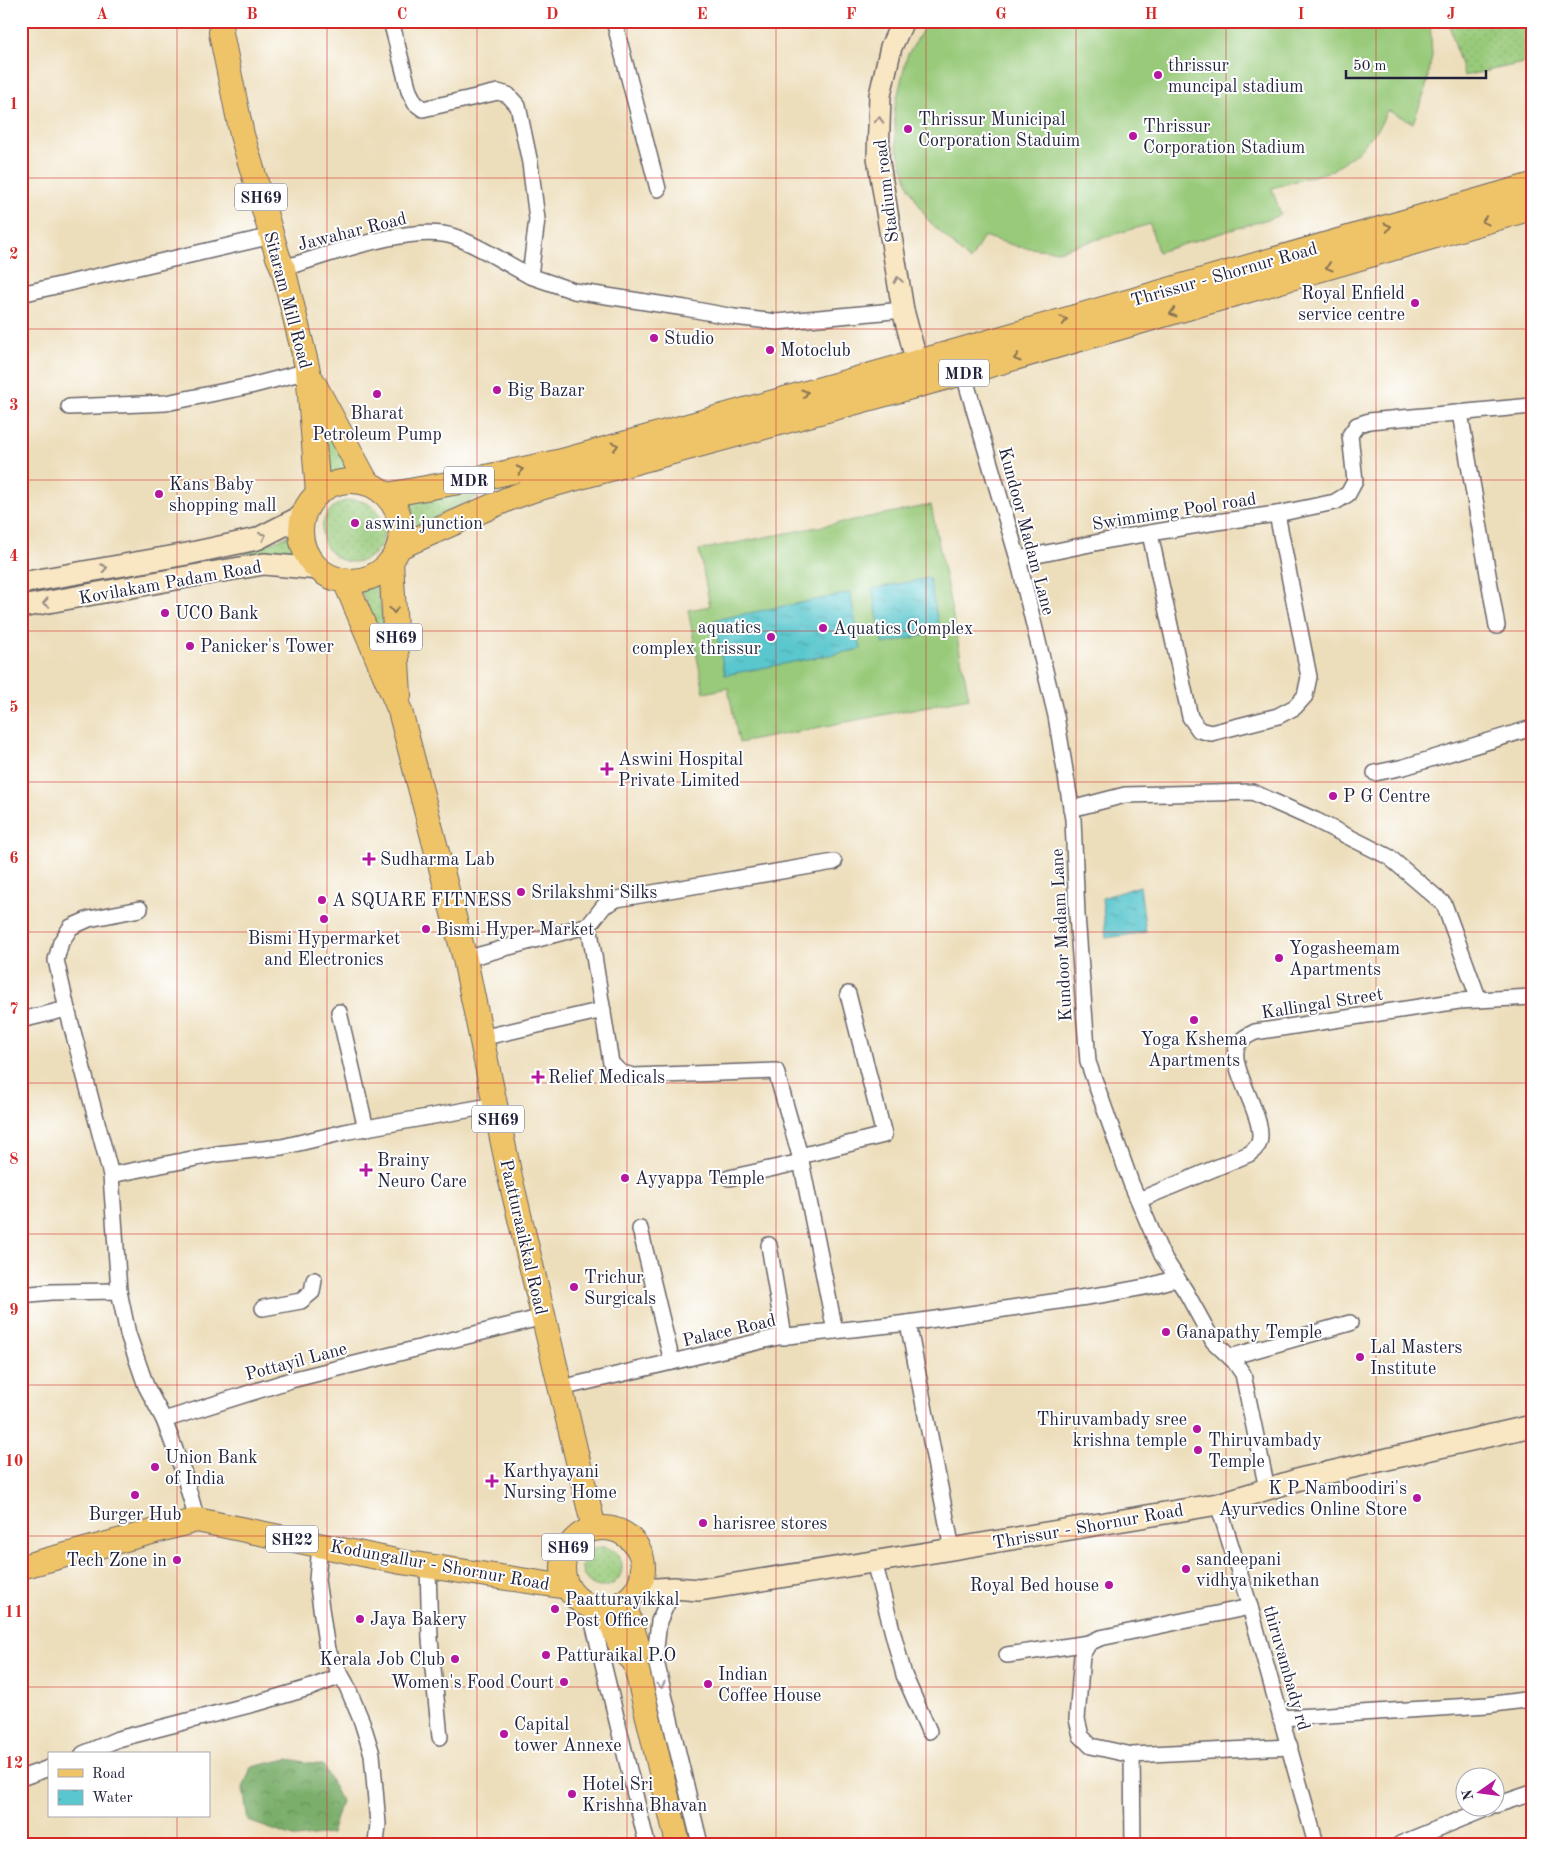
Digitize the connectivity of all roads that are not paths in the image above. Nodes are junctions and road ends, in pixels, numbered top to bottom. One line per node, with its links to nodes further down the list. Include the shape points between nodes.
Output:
1 (222, 21): 8 (main road, Sitaram Mill Road / SH69, via 221,33 242,135)
2 (391, 21): 10 (street, via 414,103 424,109 498,92 508,95 518,106 530,164 536,219)
3 (614, 21): 6 (street)
4 (903, 21): 12 (main road, Stadium road, one-way to 4, via 878,157 880,95 891,47)
5 (1532, 185): 13 (main road, Thrissur - Shornur Road / MDR, one-way to 5)
6 (658, 189)
7 (1532, 208): 16 (main road, MDR, one-way to 16)
8 (272, 236): 9 (main road, Sitaram Mill Road / SH69); 11 (street)
9 (283, 268): 10 (street, Jawahar Road, via 383,239 430,232 454,237); 15 (main road, Sitaram Mill Road / SH69)
10 (530, 276): 12 (street, Jawahar Road, via 574,291 776,322)
11 (21, 294)
12 (903, 310): 14 (main road, Stadium road)
13 (957, 351): 14 (main road, Thrissur - Shornur Road / MDR); 16 (street, Kundoor Madam Lane)
14 (916, 362): 17 (main road, Stadium road); 20 (main road, MDR, one-way to 14)
15 (308, 371): 19 (street, via 166,403); 23 (main road, SH69); 24 (main road, Sitaram Mill Road / SH69)
16 (963, 374): 17 (main road, MDR); 29 (street, Kundoor Madam Lane)
17 (923, 385): 20 (main road, MDR)
18 (1532, 406): 21 (street)
19 (70, 407)
20 (779, 412): 22 (main road, MDR)
21 (1460, 412): 25 (street, Swimmimg Pool road, via 1357,425 1350,435 1355,480 1348,494 1335,502); 34 (street)
22 (584, 466): 23 (main road, MDR, one-way to 22, via 481,478 551,463); 28 (main road, MDR)
23 (377, 489): 24 (main road, via 350,480 333,484); 28 (main road, SH69, via 395,506 400,519 402,533)
24 (318, 493): 26 (main road)
25 (1277, 514): 27 (street, Swimmimg Pool road); 27 (street, via 1308,677 1305,696 1295,707 1278,716 1211,733 1199,730 1190,717)
26 (304, 516): 30 (main road, via 303,544); 32 (main road, Kovilakam Padam Road, one-way to 26, via 257,539)
27 (1150, 534): 29 (street, Swimmimg Pool road)
28 (395, 554): 31 (main road, via 379,573 362,580); 35 (main road, SH69, one-way to 35)
29 (1018, 559): 38 (street, Kundoor Madam Lane, via 1056,716)
30 (319, 569): 31 (main road); 33 (main road, Kovilakam Padam Road, one-way to 33, via 264,564)
31 (345, 581): 35 (main road, SH69)
32 (21, 583)
33 (21, 607)
34 (1497, 626)
35 (400, 711): 42 (main road, Paatturaaikkal Road / SH69)
36 (1532, 728): 37 (street)
37 (1375, 773)
38 (1071, 809): 45 (street, via 1125,796 1252,792 1315,820 1389,857 1444,904); 56 (street, Kundoor Madam Lane, via 1088,1062 1130,1183)
39 (834, 862): 41 (street, via 617,899 604,906)
40 (140, 909): 46 (street, via 89,919 71,927 61,942 56,960)
41 (590, 925): 42 (street); 47 (street)
42 (465, 959): 50 (main road, Paatturaaikkal Road / SH69)
43 (848, 994): 53 (street, via 884,1136)
44 (1532, 997): 45 (street, Kallingal Street)
45 (1479, 1000): 56 (street, Kallingal Street, via 1255,1032 1242,1038 1236,1050 1238,1065 1259,1129 1258,1145 1249,1154)
46 (67, 1009): 49 (street); 54 (street)
47 (603, 1010): 50 (street); 53 (street, via 611,1063 620,1072 633,1076 776,1071)
48 (339, 1012): 52 (street)
49 (21, 1020)
50 (481, 1038): 51 (main road, Paatturaaikkal Road / SH69)
51 (495, 1106): 52 (street); 64 (main road, Paatturaaikkal Road / SH69)
52 (366, 1128): 54 (street, via 282,1147 217,1154)
53 (801, 1159): 55 (street); 67 (street)
54 (111, 1175): 61 (street)
55 (729, 1178)
56 (1139, 1200): 59 (street, Kundoor Madam Lane, via 1162,1255)
57 (640, 1229): 70 (street)
58 (768, 1245): 68 (street)
59 (1177, 1278): 65 (street, Palace Road, via 1107,1294); 69 (street, Kundoor Madam Lane, via 1210,1336)
60 (314, 1280): 63 (street, via 312,1292 300,1300)
61 (119, 1291): 62 (street); 72 (street, via 128,1334 146,1386)
62 (21, 1295)
63 (263, 1308)
64 (543, 1317): 71 (main road, Paatturaaikkal Road / SH69); 72 (street, Pottayil Lane, via 291,1380)
65 (908, 1323): 67 (street, Palace Road); 79 (street)
66 (1350, 1324): 69 (street)
67 (835, 1331): 68 (street, Palace Road)
68 (784, 1337): 70 (street, Palace Road)
69 (1230, 1357): 74 (street, Kundoor Madam Lane, via 1242,1374)
70 (672, 1362): 71 (street, Palace Road)
71 (561, 1388): 77 (main road, Paatturaaikkal Road / SH69)
72 (164, 1420): 76 (street)
73 (1532, 1426): 74 (main road, Thrissur - Shornur Road)
74 (1267, 1489): 75 (main road, Thrissur - Shornur Road)
75 (1218, 1504): 79 (main road, Thrissur - Shornur Road); 86 (street, thiruvambady rd)
76 (197, 1520): 78 (main road, Kodungallur - Shornur Road / SH22); 82 (main road, Kodungallur - Shornur Road / SH22)
77 (594, 1528): 83 (main road, SH69, via 580,1534 563,1558); 85 (main road, SH69, via 618,1531 632,1540 643,1564 643,1571)
78 (320, 1545): 81 (main road, Kodungallur - Shornur Road / SH22); 89 (street, via 317,1580 327,1650)
79 (952, 1549): 80 (main road, Thrissur - Shornur Road)
80 (874, 1562): 84 (main road, Thrissur - Shornur Road, via 699,1590); 92 (street, via 904,1675)
81 (428, 1566): 83 (main road, Kodungallur - Shornur Road / SH22); 93 (street, via 430,1639)
82 (21, 1567)
83 (567, 1587): 85 (main road, via 576,1599)
84 (674, 1588): 85 (main road, Thrissur - Shornur Road); 105 (street, one-way to 105, via 659,1621 655,1657)
85 (614, 1602): 103 (street, via 622,1737); 104 (main road, via 638,1644 635,1662)
86 (1250, 1607): 87 (street); 91 (street, thiruvambady rd)
87 (1089, 1643): 88 (street); 96 (street, via 1082,1655 1077,1719 1081,1736 1091,1746)
88 (1007, 1654)
89 (341, 1676): 95 (street, via 261,1702 118,1739); 102 (street, via 362,1722 372,1754 378,1824)
90 (1532, 1699): 91 (street, via 1487,1705)
91 (1281, 1718): 94 (street, thiruvambady rd)
92 (929, 1731)
93 (440, 1737)
94 (1290, 1747): 96 (street); 107 (street, thiruvambady rd)
95 (88, 1752)
96 (1132, 1754): 106 (street)
97 (48, 1768): 98 (street)
98 (21, 1778)
99 (1532, 1793): 100 (street)
100 (1506, 1802)
101 (1464, 1818): 108 (street)
102 (376, 1844)
103 (647, 1844)
104 (678, 1844)
105 (700, 1844)
106 (1134, 1844)
107 (1316, 1844)
108 (1400, 1844)

